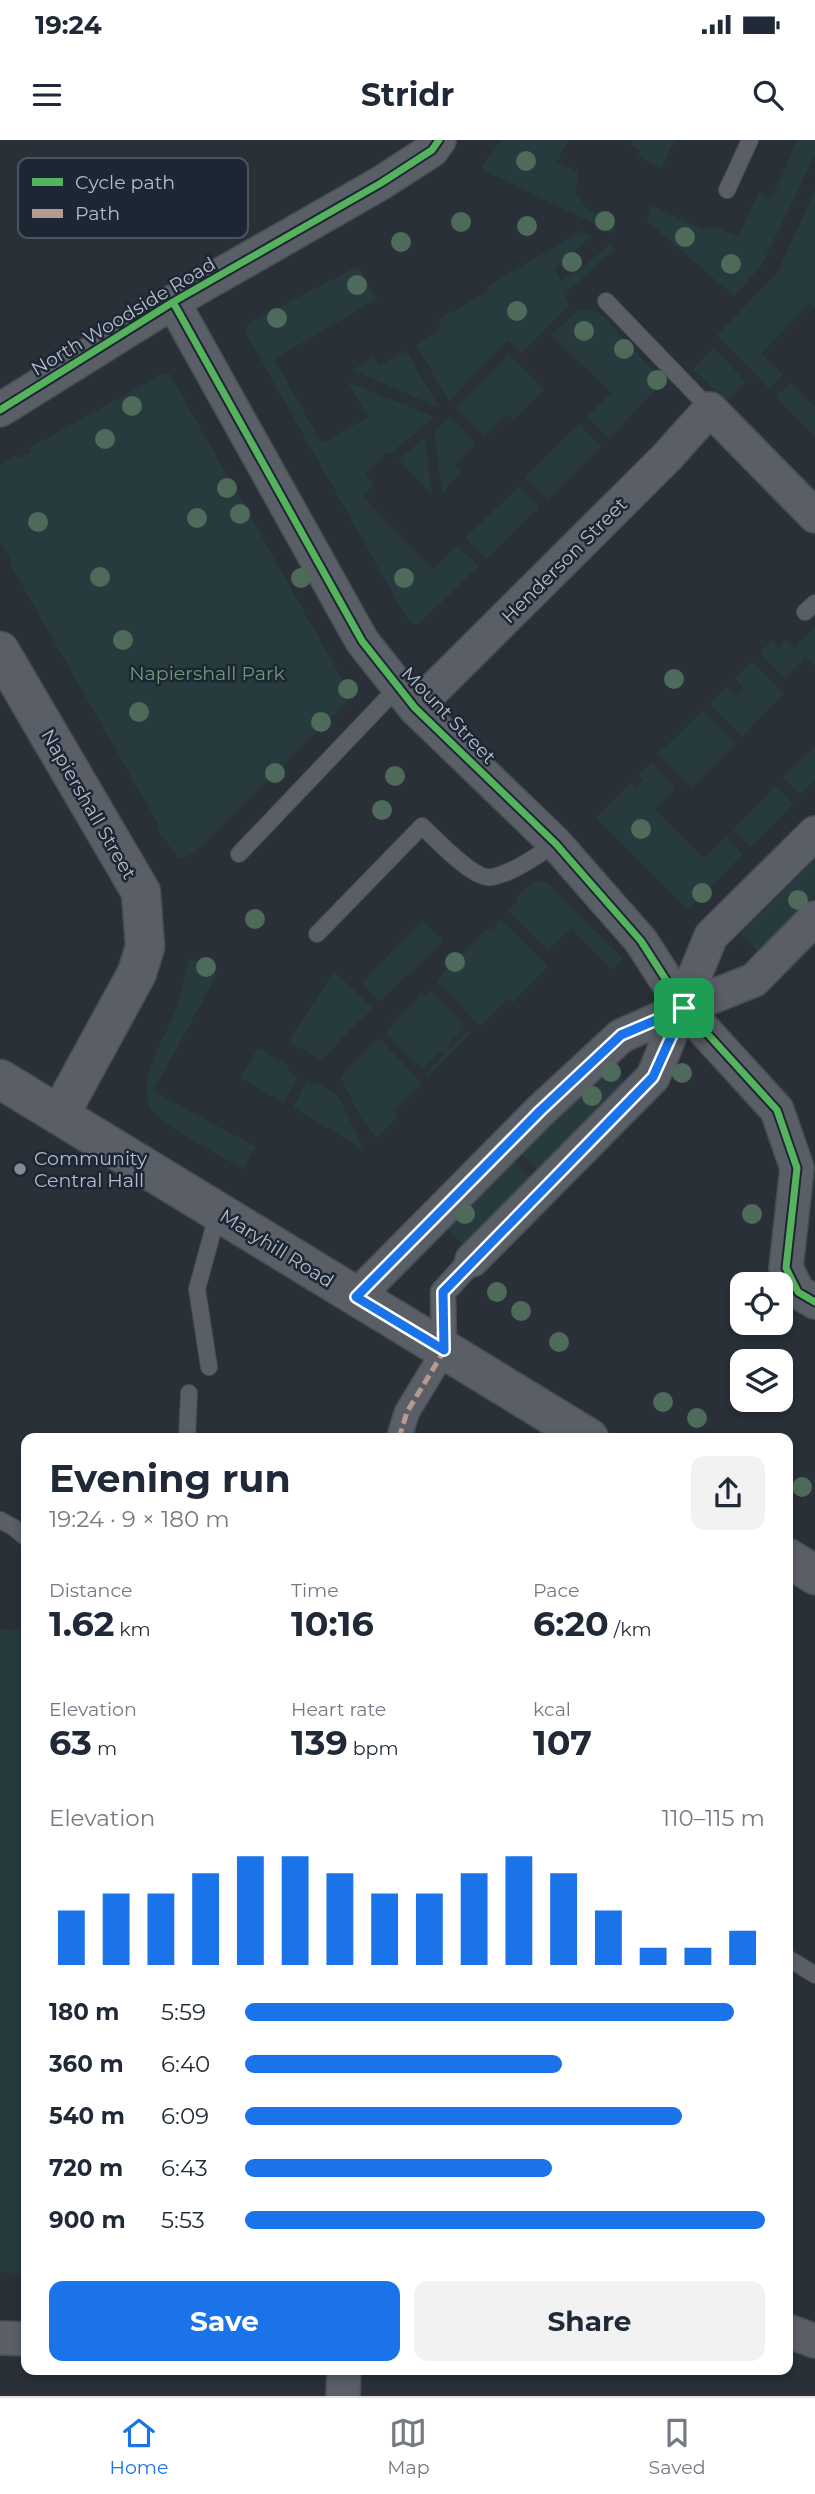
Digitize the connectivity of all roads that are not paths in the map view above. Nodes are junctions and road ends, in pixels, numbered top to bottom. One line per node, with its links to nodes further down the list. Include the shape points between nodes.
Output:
1 (439, 140): 5 (street, North Woodside Road, via 432,150 381,183)
2 (750, 140): 3 (lane)
3 (727, 191)
4 (606, 301): 6 (lane)
5 (173, 302): 7 (street, North Woodside Road); 10 (street, Mount Street, via 362,641)
6 (710, 409): 8 (street); 10 (street, Henderson Street, via 667,457)
7 (0, 410)
8 (815, 516)
9 (0, 651): 18 (street, Napiershall Street, via 141,892 145,947 137,973)
10 (407, 698): 12 (street, Mount Street); 13 (lane)
11 (815, 832): 16 (street, via 712,936)
12 (556, 844): 15 (lane, via 491,878 478,876 422,826); 16 (street, Mount Street, via 641,941)
13 (239, 853)
14 (815, 918): 16 (street, via 754,981)
15 (317, 934)
16 (684, 1008): 20 (street, via 653,1077); 21 (street, via 621,1035); 22 (street, Mount Street, via 777,1110 797,1168 786,1268 798,1292)
17 (0, 1079): 18 (street, Maryhill Road)
18 (60, 1114): 19 (street, Maryhill Road)
19 (218, 1212): 21 (street, Maryhill Road); 24 (lane, via 197,1289)
20 (472, 1260): 23 (street, via 443,1292)
21 (356, 1297): 23 (street, Maryhill Road)
22 (815, 1302)
23 (444, 1350): 27 (street, via 407,1412); 28 (street, Maryhill Road)
24 (209, 1367)
25 (189, 1393): 26 (lane)
26 (187, 1433)
27 (401, 1433)
28 (581, 1433)
29 (0, 1520): 30 (lane)
30 (21, 1534)
31 (793, 1562): 32 (street)
32 (815, 1575)
33 (793, 1961): 34 (lane)
34 (815, 1975)
35 (793, 2332): 38 (street)
36 (0, 2338): 37 (street)
37 (21, 2339)
38 (815, 2341)
39 (344, 2375): 40 (street)
40 (343, 2396)

